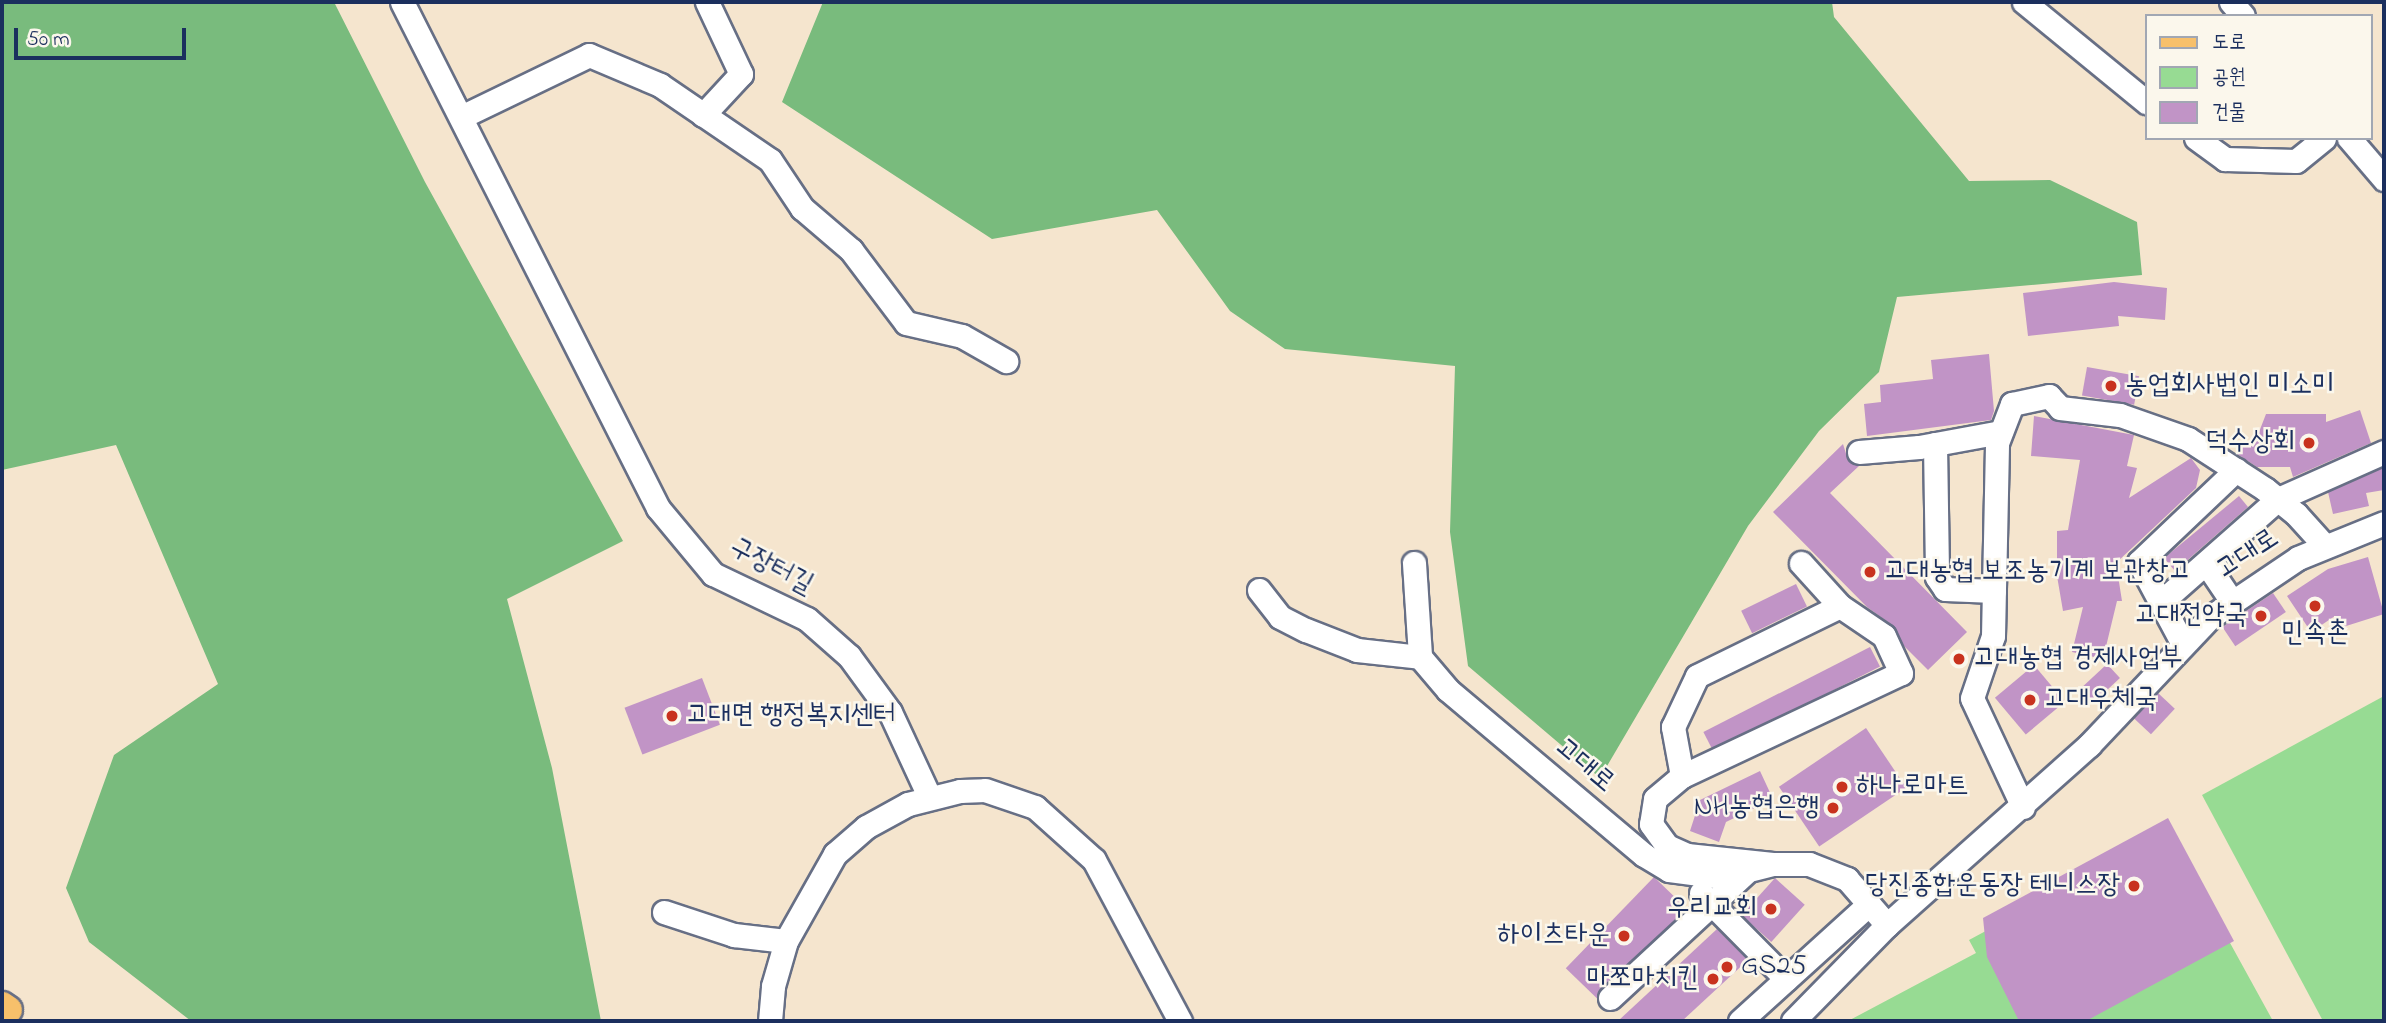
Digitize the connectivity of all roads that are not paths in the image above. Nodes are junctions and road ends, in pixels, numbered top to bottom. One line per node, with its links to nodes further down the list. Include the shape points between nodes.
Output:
1 (402, 2): 6 (street, 구장터길)
2 (707, 2): 5 (street, via 741,74)
3 (2024, 2): 4 (street)
4 (2144, 100)
5 (703, 115): 6 (street, via 660,85 589,55); 11 (street, via 770,160 802,208 851,250 906,323 962,336)
6 (463, 116): 31 (street, 구장터길, via 658,508 713,574 807,619 849,656 890,712)
7 (2199, 140): 8 (street, via 2225,159 2296,161)
8 (2322, 140)
9 (2351, 140): 10 (street)
10 (2380, 163)
11 (1006, 361)
12 (2001, 432): 13 (street); 16 (street, via 2012,404 2049,396 2060,408 2153,424 2188,439); 24 (street, via 1997,443)
13 (1935, 444): 14 (street); 24 (street, via 1937,577 1945,589)
14 (1859, 452)
15 (2384, 452): 17 (street, 고대로)
16 (2236, 470): 17 (street); 26 (street, via 2139,562)
17 (2278, 499): 19 (street); 22 (street, 고대로)
18 (2384, 523): 19 (street, 고대로)
19 (2324, 545): 25 (street, 고대로)
20 (1414, 563): 29 (street)
21 (1801, 563): 27 (street)
22 (2206, 563): 25 (street); 26 (street, 고대로)
23 (1259, 590): 29 (street, via 1280,617 1306,631 1357,650)
24 (1994, 591): 32 (street, via 1993,636 1972,698)
25 (2231, 600): 28 (street, 고대로)
26 (2161, 602): 28 (street)
27 (1840, 606): 30 (street, via 1697,676 1673,727); 30 (street, via 1884,636 1901,673)
28 (2183, 644): 32 (street, 고대로, via 2090,745)
29 (1420, 657): 34 (street, 고대로, via 1448,690 1644,855)
30 (1682, 776): 33 (street, via 1663,788 1651,809 1653,829 1663,844 1687,855)
31 (929, 796): 40 (street, via 894,810 849,840 822,872); 44 (street, via 960,791 1001,793 1035,807 1064,830 1107,880)
32 (2023, 807): 39 (street, 고대로)
33 (1773, 864): 35 (street, 고대로); 37 (street, 고대로, via 1809,864 1835,873)
34 (1681, 873): 35 (street, 고대로, via 1721,877); 36 (street)
35 (1745, 873): 36 (street)
36 (1712, 904): 41 (street); 42 (street)
37 (1868, 904): 39 (street, 고대로); 41 (street)
38 (664, 912): 40 (street, via 734,935)
39 (1887, 925): 46 (street, 고대로)
40 (786, 941): 43 (street, via 773,986)
41 (1786, 979): 45 (street)
42 (1610, 998)
43 (770, 1021)
44 (1180, 1021)
45 (1740, 1021)
46 (1793, 1021)

